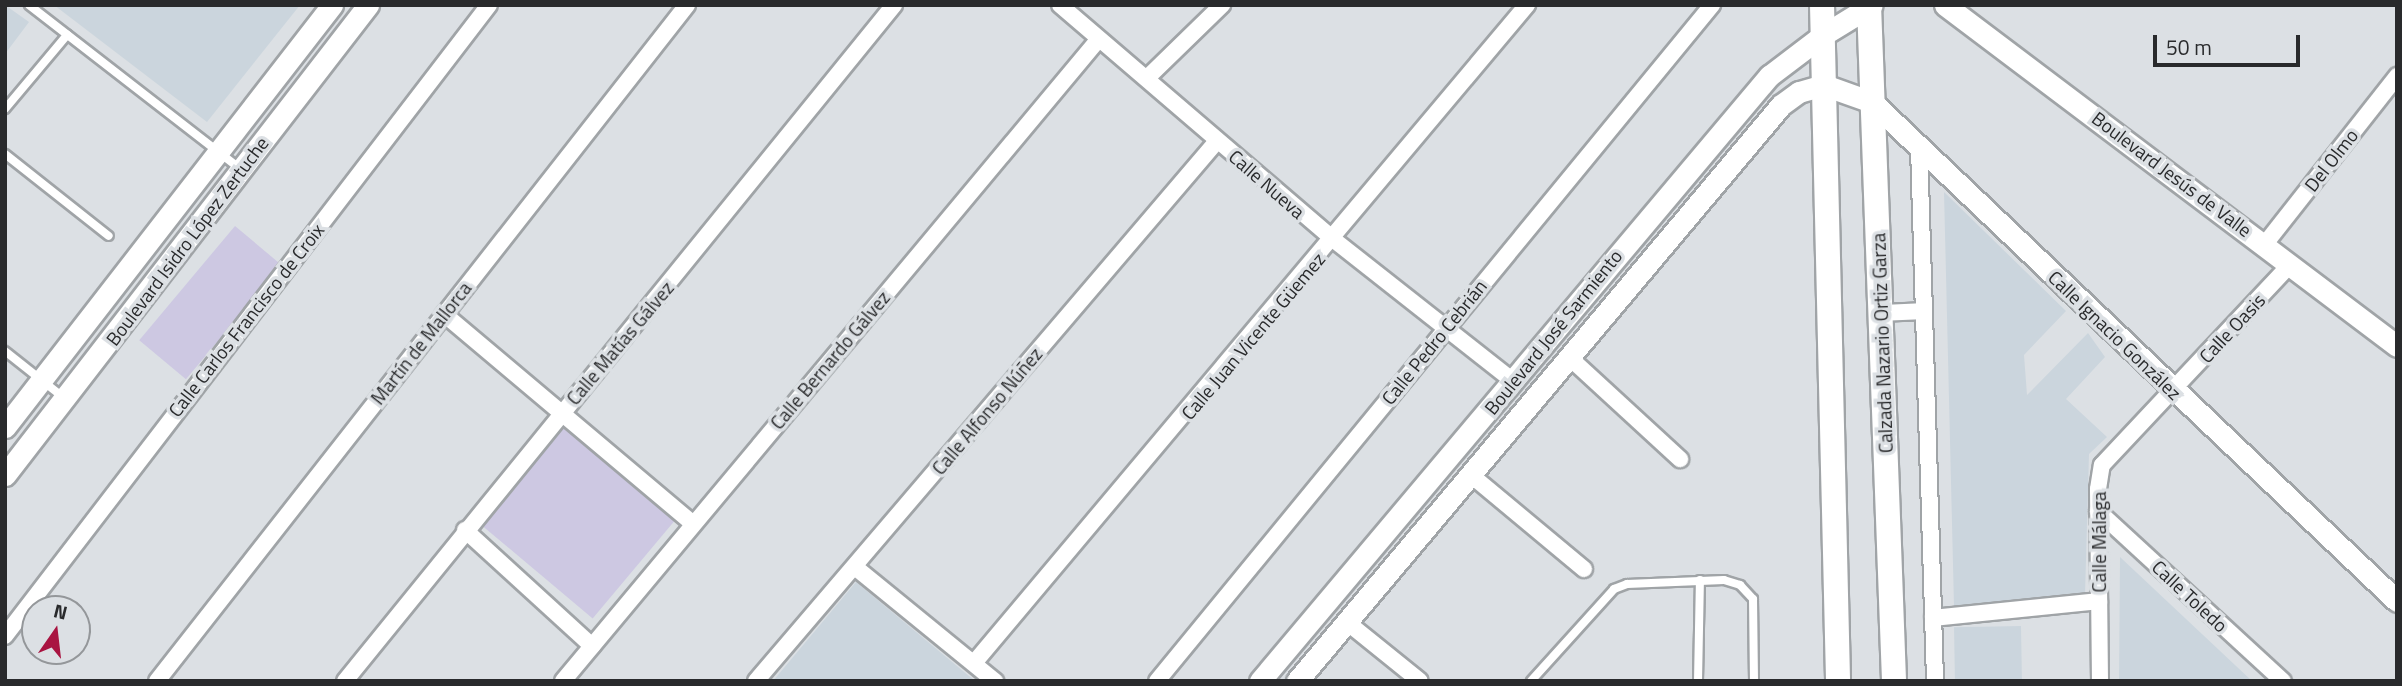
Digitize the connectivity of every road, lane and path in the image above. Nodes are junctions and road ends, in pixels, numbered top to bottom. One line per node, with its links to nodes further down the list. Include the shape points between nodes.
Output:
1 (29, 5): 14 (lane)
2 (332, 5): 25 (street, Boulevard Isidro López Zertuche)
3 (368, 5): 26 (street, Boulevard Isidro López Zertuche)
4 (489, 5): 59 (street, Calle Carlos Francisco de Croix)
5 (687, 5): 34 (street, Martín de Mallorca)
6 (894, 5): 44 (street, Calle Matías Gálvez)
7 (1060, 5): 16 (street, Calle Nueva)
8 (1223, 5): 18 (street)
9 (1527, 5): 28 (street, Calle Juan Vicente Güemez)
10 (1712, 5): 36 (street, Calle Pedro Cebrián)
11 (1822, 5): 15 (main road)
12 (1945, 5): 29 (street, Boulevard Jesús de Valle)
13 (1870, 6): 15 (street, Boulevard José Sarmiento); 20 (main road, Calzada Nazario Ortiz Garza)
14 (67, 35): 21 (lane); 25 (lane)
15 (1823, 35): 19 (main road); 30 (street, Boulevard José Sarmiento, via 1769,76)
16 (1098, 40): 18 (street, Calle Nueva); 50 (street, Calle Bernardo Gálvez)
17 (2397, 76): 29 (street, Del Olmo)
18 (1147, 78): 22 (street, Calle Nueva)
19 (1824, 85): 20 (street, Calle Ignacio González); 32 (street, Boulevard José Sarmiento, via 1799,92 1781,105); 74 (main road)
20 (1872, 102): 23 (street, Calle Ignacio González); 35 (main road, Calzada Nazario Ortiz Garza)
21 (5, 109)
22 (1217, 141): 28 (street, Calle Nueva); 52 (street, Calle Alfonso Núñez)
23 (1919, 147): 33 (street); 42 (street, Calle Ignacio González)
24 (5, 154): 27 (lane)
25 (219, 154): 26 (lane); 40 (street, Boulevard Isidro López Zertuche)
26 (242, 170): 43 (street, Boulevard Isidro López Zertuche)
27 (108, 236)
28 (1334, 240): 36 (street, Calle Nueva); 61 (street, Calle Juan Vicente Güemez)
29 (2265, 244): 31 (street, Boulevard Jesús de Valle)
30 (1617, 254): 32 (street); 41 (street, Boulevard José Sarmiento)
31 (2290, 265): 37 (street, Boulevard Jesús de Valle); 42 (street, Calle Oasis)
32 (1640, 271): 39 (street, Boulevard José Sarmiento)
33 (1923, 311): 35 (street); 57 (street)
34 (444, 313): 44 (street); 62 (street, Martín de Mallorca)
35 (1881, 313): 75 (main road, Calzada Nazario Ortiz Garza)
36 (1446, 327): 41 (street, Calle Nueva); 67 (street, Calle Pedro Cebrián)
37 (2397, 346)
38 (5, 351): 40 (lane)
39 (1569, 357): 46 (street); 48 (street, Boulevard José Sarmiento)
40 (43, 380): 43 (lane); 45 (street, Boulevard Isidro López Zertuche)
41 (1513, 381): 68 (street, Boulevard José Sarmiento)
42 (2174, 391): 49 (street, Calle Málaga, via 2102,465); 56 (street, Calle Ignacio González)
43 (66, 400): 47 (street, Boulevard Isidro López Zertuche)
44 (563, 411): 50 (street); 51 (street, Calle Matías Gálvez)
45 (5, 428)
46 (1680, 459)
47 (5, 475)
48 (1471, 475): 53 (street); 58 (street, Boulevard José Sarmiento)
49 (2098, 511): 55 (street, Calle Málaga); 78 (street, Calle Toledo)
50 (692, 523): 60 (street, Calle Bernardo Gálvez)
51 (465, 530): 60 (street); 63 (street, Calle Matías Gálvez)
52 (855, 567): 61 (street); 65 (street, Calle Alfonso Núñez)
53 (1584, 569)
54 (1700, 580): 71 (lane, via 1627,583 1614,589); 72 (lane); 73 (lane, via 1740,585 1753,599)
55 (2099, 601): 57 (street); 77 (street, Calle Málaga)
56 (2397, 601)
57 (1933, 618): 76 (street)
58 (1348, 623): 69 (street, Boulevard José Sarmiento); 70 (street)
59 (5, 636)
60 (592, 646): 64 (street, Calle Bernardo Gálvez)
61 (974, 663): 66 (street)
62 (157, 681)
63 (345, 681)
64 (563, 681)
65 (757, 681)
66 (995, 681)
67 (1157, 681)
68 (1260, 681)
69 (1297, 681)
70 (1420, 681)
71 (1531, 681)
72 (1698, 681)
73 (1754, 681)
74 (1838, 681)
75 (1894, 681)
76 (1935, 681)
77 (2099, 681)
78 (2283, 681)

